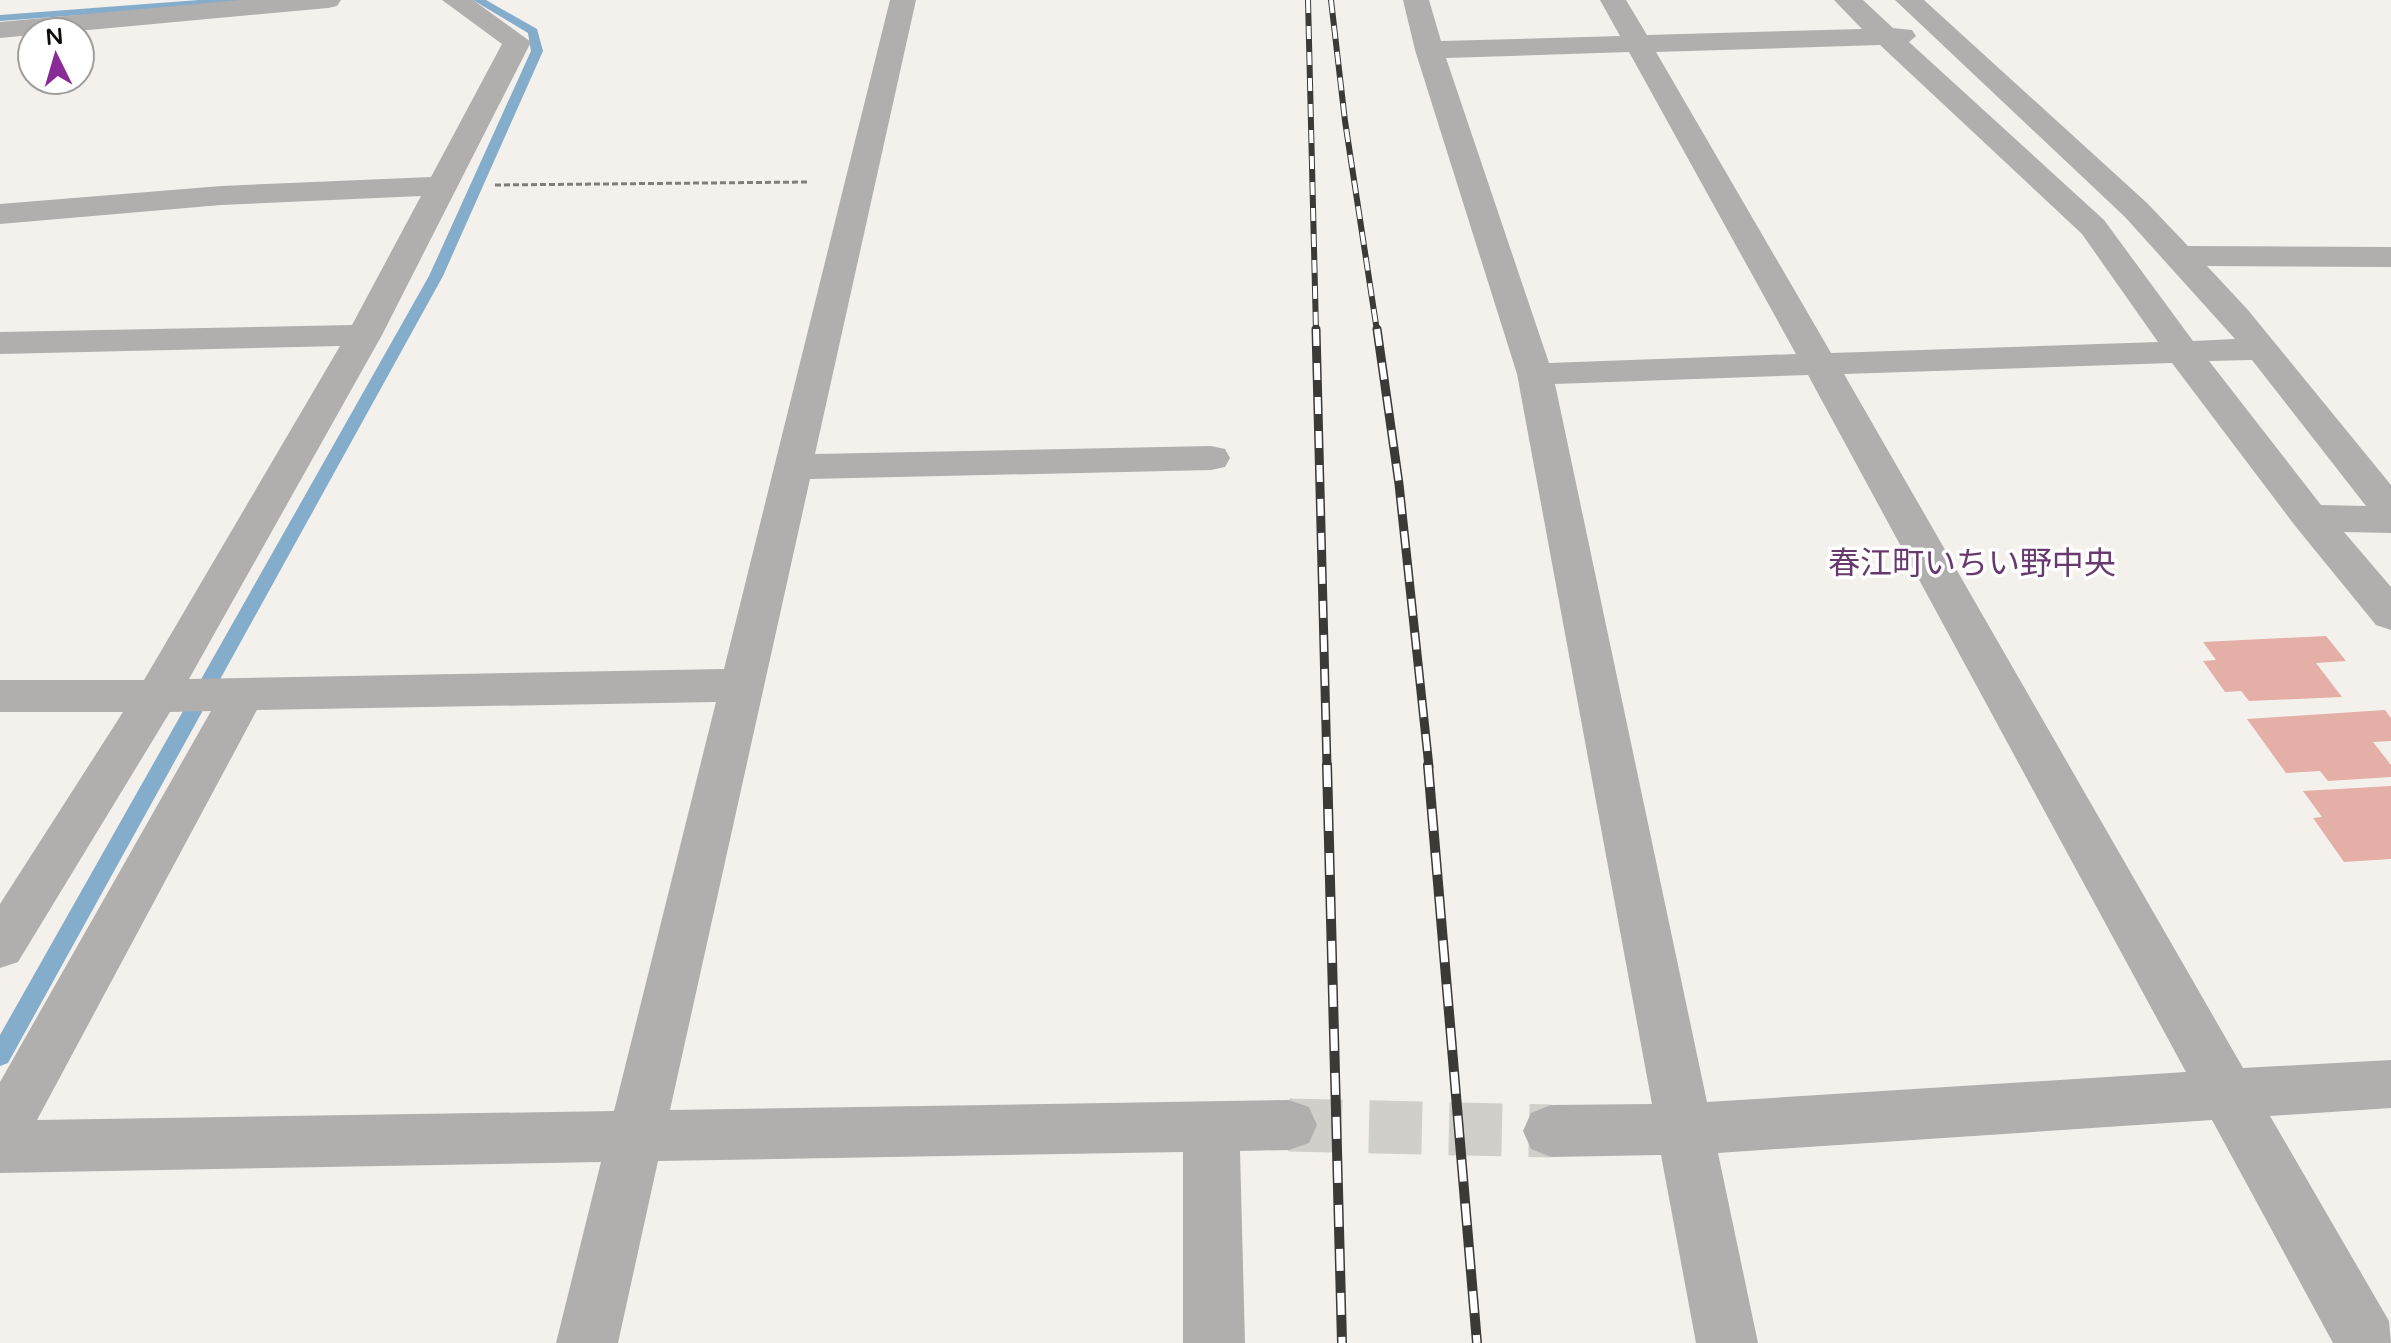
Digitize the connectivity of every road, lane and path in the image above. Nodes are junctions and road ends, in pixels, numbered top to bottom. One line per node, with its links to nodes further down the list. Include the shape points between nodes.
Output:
1 (67, 0): 9 (street)
2 (328, 0): 10 (street)
3 (455, 0): 16 (street, via 517,42)
4 (903, 0): 15 (street)
5 (1416, 0): 14 (street)
6 (1613, 0): 13 (street)
7 (1847, 0): 12 (street)
8 (1908, 0): 11 (street)
9 (0, 6)
10 (0, 30)
11 (1945, 33): 12 (street); 18 (street)
12 (1889, 37): 13 (street); 23 (street, via 2093,227)
13 (1636, 43): 14 (street); 24 (street)
14 (1429, 50): 25 (street)
15 (860, 182): 16 (path); 27 (street)
16 (442, 186): 17 (street, via 303,188); 20 (street)
17 (0, 214)
18 (2179, 256): 19 (street); 22 (street)
19 (2391, 257)
20 (364, 335): 21 (street); 35 (street)
21 (0, 343)
22 (2258, 349): 23 (street); 28 (street)
23 (2182, 351): 24 (street); 29 (street)
24 (1821, 366): 25 (street); 38 (street)
25 (1535, 374): 42 (street)
26 (1211, 458): 27 (street)
27 (793, 467): 32 (street)
28 (2391, 511)
29 (2310, 518): 30 (street); 31 (street)
30 (2391, 520)
31 (2391, 615)
32 (742, 685): 33 (street); 44 (street)
33 (243, 695): 35 (street); 43 (street)
34 (0, 696): 35 (street)
35 (157, 696): 36 (street)
36 (0, 947)
37 (2391, 1084): 38 (street)
38 (2228, 1092): 42 (street); 49 (street)
39 (1289, 1125): 40 (street)
40 (1211, 1126): 44 (street); 47 (street)
41 (1551, 1131): 42 (street)
42 (1687, 1131): 48 (street)
43 (0, 1135)
44 (635, 1135): 45 (street); 46 (street)
45 (0, 1147)
46 (587, 1343)
47 (1214, 1343)
48 (1727, 1343)
49 (2367, 1343)

